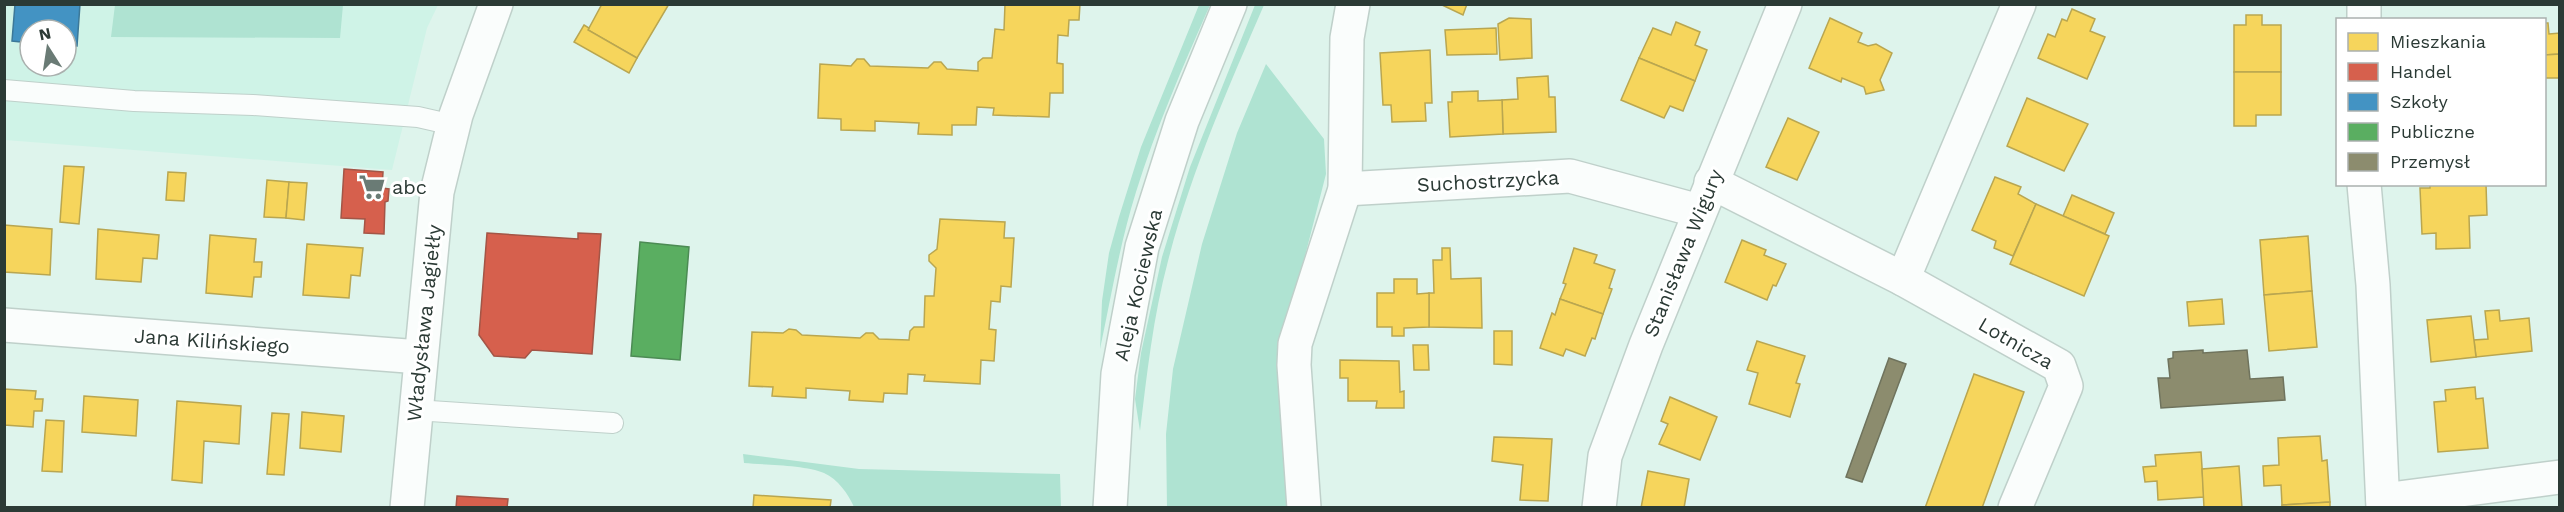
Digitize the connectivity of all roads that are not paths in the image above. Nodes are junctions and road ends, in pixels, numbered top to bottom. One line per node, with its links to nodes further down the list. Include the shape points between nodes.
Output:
1 (496, 4): 7 (street, Władysława Jagiełły)
2 (1230, 4): 19 (street, Aleja Kociewska, via 1182,121 1142,247 1118,374)
3 (1353, 4): 9 (street, via 1347,38)
4 (1785, 4): 10 (street, Stanisława Wigury)
5 (2019, 4): 11 (street)
6 (4, 90): 7 (lane, via 418,117)
7 (453, 125): 13 (street, Władysława Jagiełły, via 437,192)
8 (2364, 186): 17 (street)
9 (1345, 189): 10 (street, Suchostrzycka, via 1570,176); 20 (street, via 1295,344)
10 (1705, 197): 11 (street, Lotnicza); 21 (street, Stanisława Wigury, via 1605,456)
11 (1903, 279): 22 (street, Lotnicza, via 2059,366 2066,386)
12 (4, 325): 13 (street, Jana Kilińskiego)
13 (420, 357): 14 (street, Władysława Jagiełły)
14 (415, 410): 15 (lane); 18 (street, Władysława Jagiełły)
15 (613, 423)
16 (2559, 477): 17 (street)
17 (2383, 504)
18 (408, 507)
19 (1110, 507)
20 (1304, 507)
21 (1599, 507)
22 (2015, 507)

